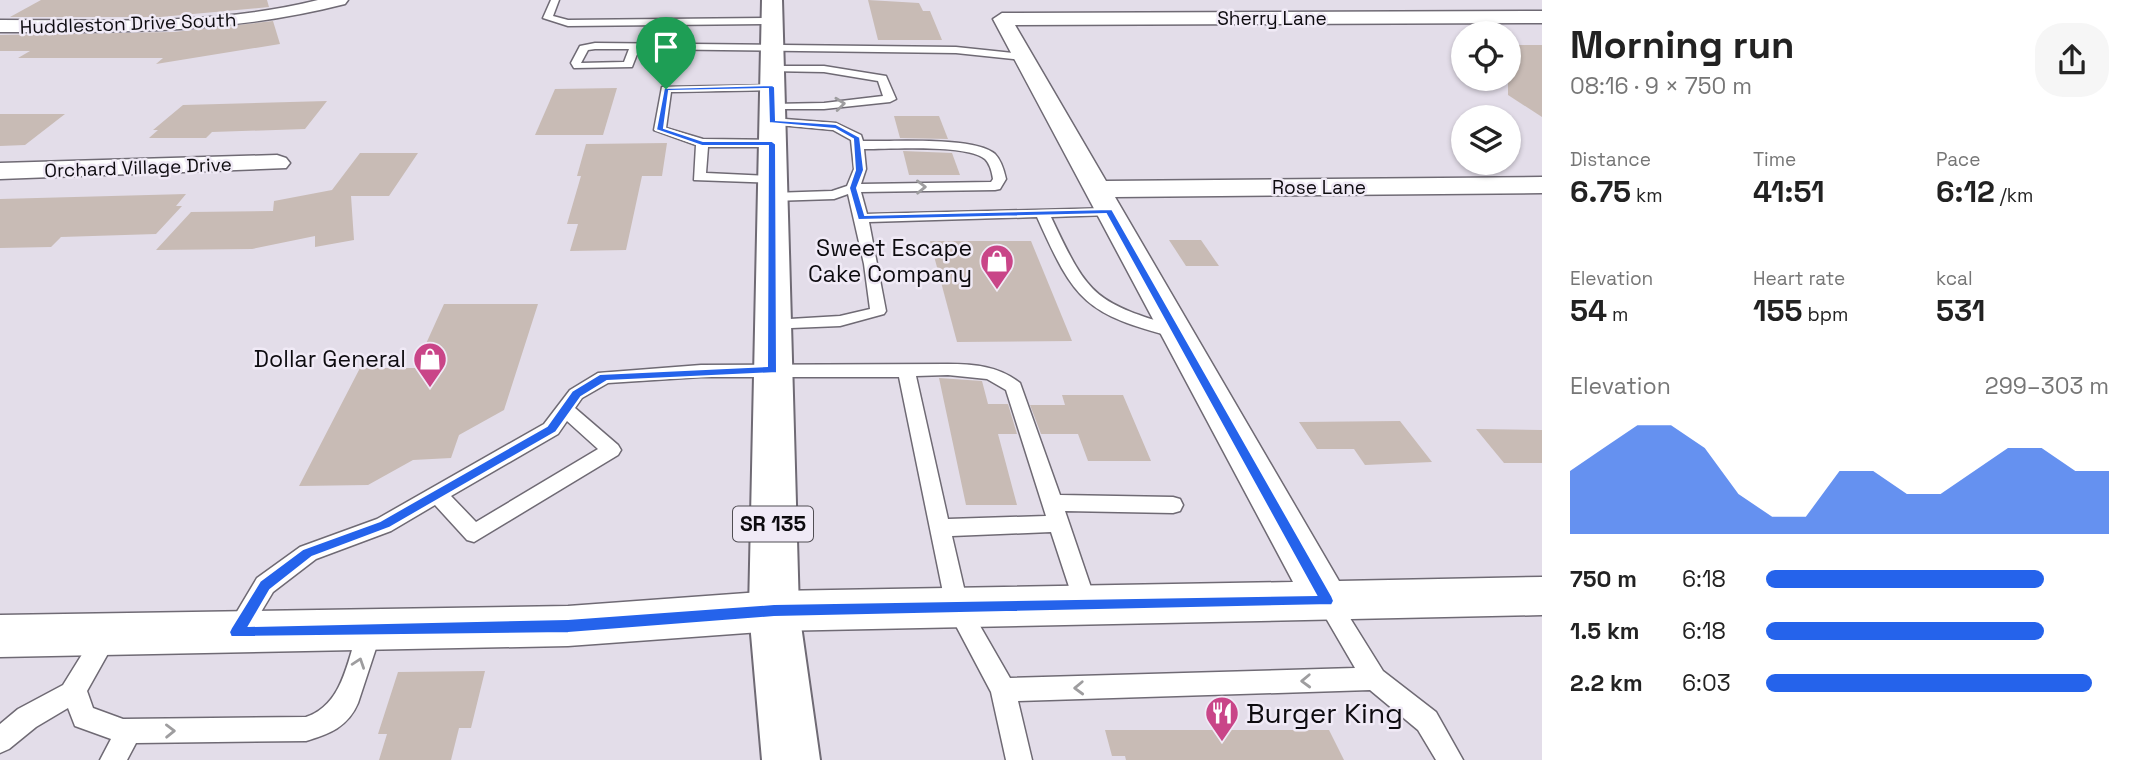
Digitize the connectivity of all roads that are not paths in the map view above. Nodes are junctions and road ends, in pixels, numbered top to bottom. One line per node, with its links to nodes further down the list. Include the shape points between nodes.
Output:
1 (339, 0): 4 (street, Huddleston Drive South, via 272,16 208,23)
2 (555, 0): 7 (lane, via 548,18)
3 (1542, 17): 6 (street, Sherry Lane, via 1002,19)
4 (0, 26)
5 (635, 46): 5 (lane, via 584,48 576,63 628,65); 7 (lane)
6 (1023, 57): 7 (lane, via 956,50); 15 (street)
7 (772, 75): 7 (lane, one-way to 7, via 824,106 890,99 883,78 824,69); 8 (lane); 8 (lane, via 666,89 660,130); 9 (lane, via 836,127 857,138); 13 (main road, SR 135)
8 (702, 144): 13 (lane, via 699,177)
9 (858, 145): 14 (lane, via 860,170); 14 (lane, one-way to 9, via 995,186 1000,179 988,154 979,151)
10 (277, 163): 11 (street, Orchard Village Drive)
11 (0, 171)
12 (1542, 185): 15 (street, Rose Lane)
13 (772, 188): 14 (lane, via 834,195); 18 (main road, SR 135)
14 (853, 188): 17 (lane)
15 (1103, 200): 16 (lane); 19 (street)
16 (1042, 213): 17 (lane); 19 (lane, via 1090,298 1112,311)
17 (861, 218): 18 (lane, via 877,284 878,311 833,322)
18 (772, 325): 20 (main road, SR 135)
19 (1177, 333): 29 (street)
20 (773, 370): 21 (lane); 22 (lane, via 604,377 576,394); 32 (main road, SR 135)
21 (906, 371): 24 (lane, via 1004,377 1014,387); 27 (lane)
22 (566, 410): 23 (lane, via 551,429); 23 (lane, via 611,450 474,534)
23 (437, 494): 34 (lane, via 384,525 307,553 265,585)
24 (1052, 503): 25 (lane); 26 (lane)
25 (1173, 505)
26 (1059, 524): 27 (lane); 30 (lane)
27 (939, 528): 31 (lane)
28 (1542, 596): 29 (street)
29 (1327, 601): 30 (street); 37 (lane)
30 (1086, 605): 31 (street)
31 (957, 607): 32 (street); 39 (lane)
32 (774, 611): 33 (street, via 568,626); 43 (main road, SR 135)
33 (370, 630): 34 (street); 40 (lane, one-way to 33, via 306,729 328,722 346,703)
34 (237, 632): 35 (street)
35 (107, 635): 36 (street); 38 (lane)
36 (0, 636)
37 (1374, 679): 39 (lane, one-way to 39); 45 (lane, via 1427,721)
38 (74, 690): 40 (lane, via 84,717); 41 (lane)
39 (1003, 690): 44 (lane)
40 (129, 732): 42 (lane)
41 (0, 740)
42 (113, 760)
43 (791, 760)
44 (1019, 760)
45 (1450, 760)

